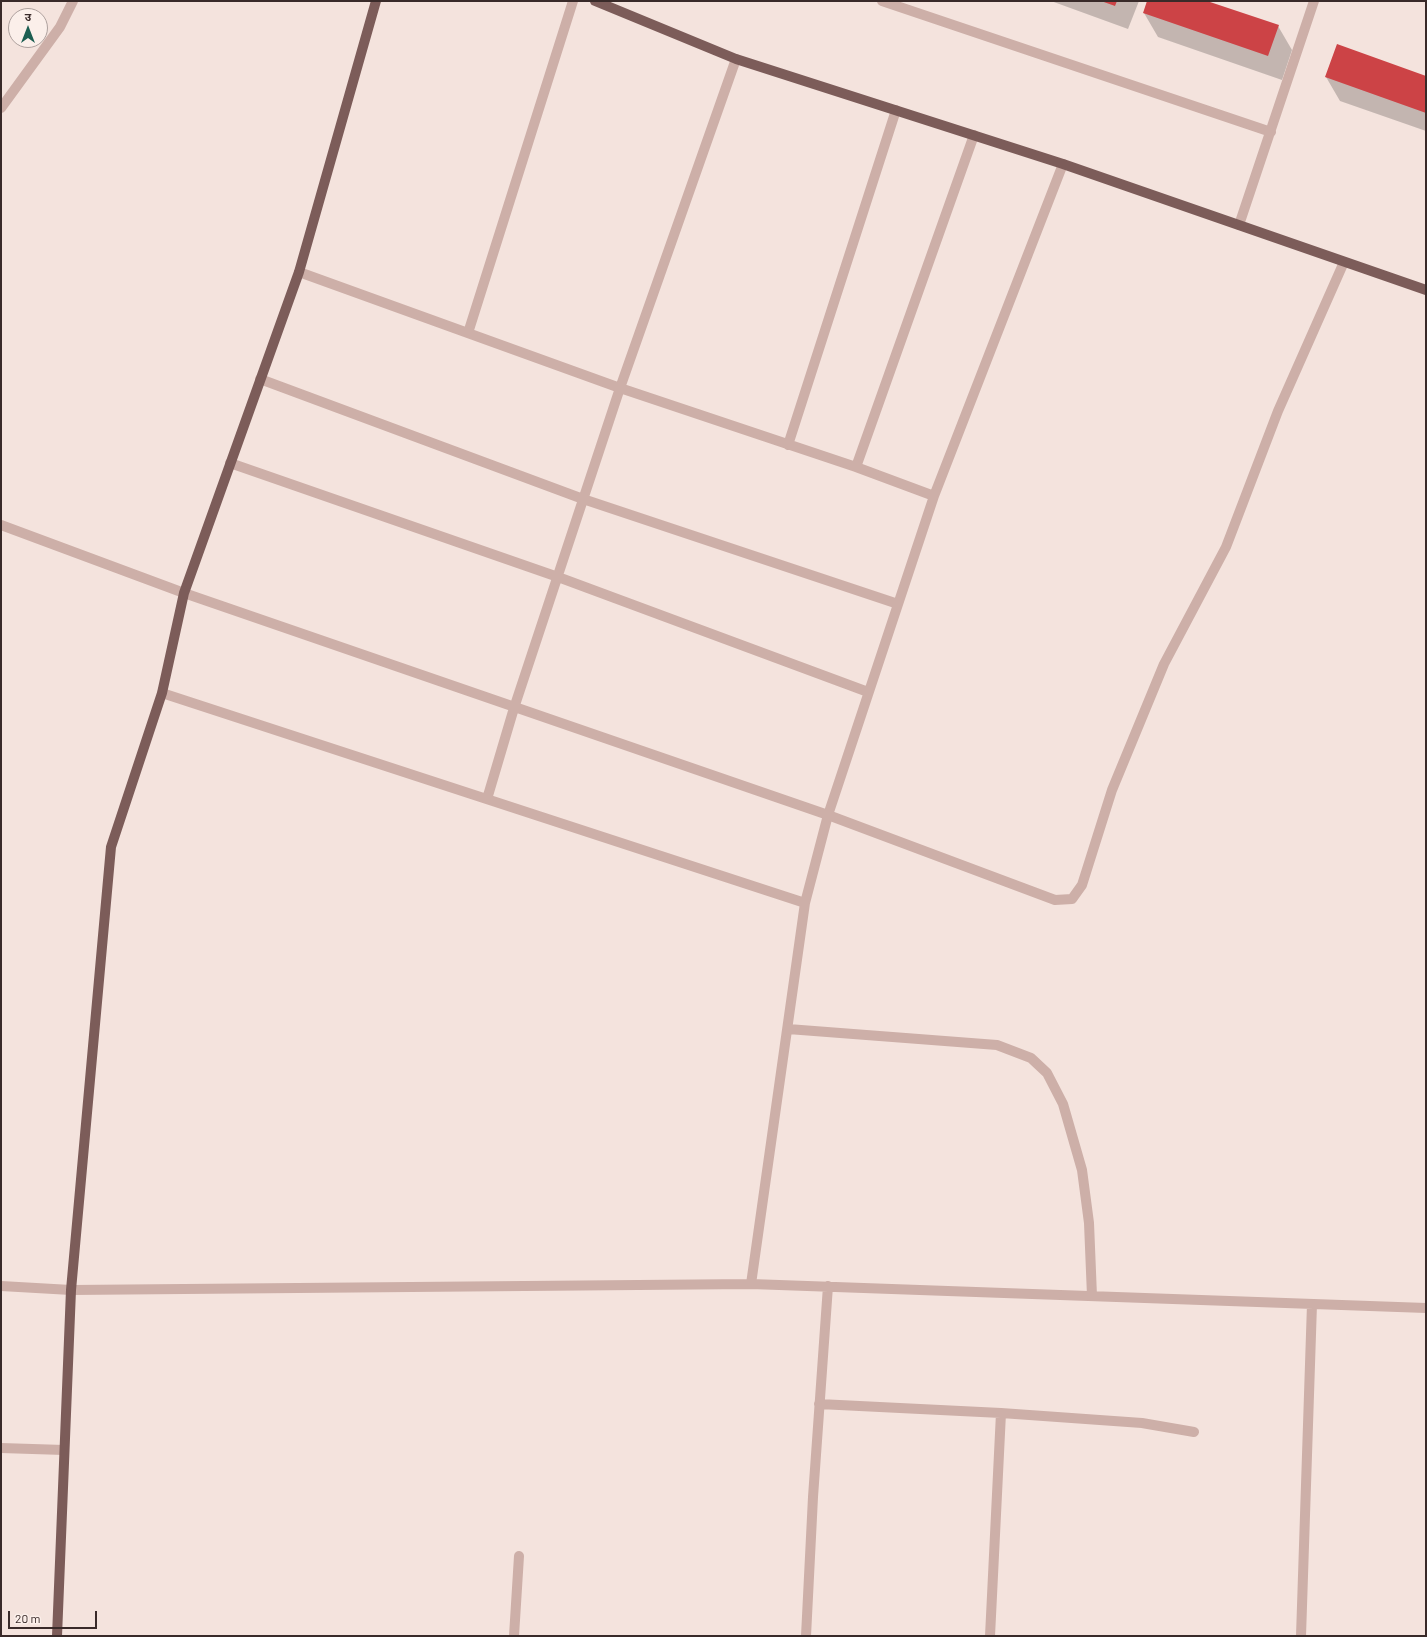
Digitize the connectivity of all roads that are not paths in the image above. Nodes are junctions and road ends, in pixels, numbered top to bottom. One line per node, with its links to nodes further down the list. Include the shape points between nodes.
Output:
1 (73, 1): 8 (street, via 60,27)
2 (376, 1): 15 (main road)
3 (573, 1): 17 (street)
4 (594, 1): 7 (main road)
5 (882, 1): 10 (street)
6 (1314, 1): 10 (street)
7 (736, 59): 9 (main road); 19 (street)
8 (1, 108)
9 (896, 110): 11 (main road); 20 (street)
10 (1271, 132): 13 (street)
11 (974, 135): 12 (main road); 22 (street)
12 (1063, 164): 13 (main road); 23 (street)
13 (1239, 225): 14 (main road)
14 (1344, 262): 16 (main road); 33 (street, via 1278,411 1226,547 1164,664 1112,790 1082,885 1072,899 1055,900)
15 (299, 272): 17 (street); 18 (main road)
16 (1426, 290)
17 (468, 333): 19 (street)
18 (260, 379): 21 (main road); 24 (street)
19 (620, 388): 20 (street); 24 (street)
20 (788, 445): 22 (street)
21 (230, 464): 26 (street); 27 (main road)
22 (856, 467): 23 (street)
23 (934, 496): 28 (street)
24 (584, 499): 26 (street); 28 (street)
25 (1, 525): 27 (street)
26 (558, 577): 29 (street); 31 (street)
27 (184, 593): 30 (main road); 31 (street)
28 (898, 604): 29 (street)
29 (868, 692): 33 (street)
30 (162, 693): 32 (street); 39 (main road, via 112,847)
31 (514, 708): 32 (street); 33 (street)
32 (487, 799): 34 (street)
33 (828, 815): 34 (street)
34 (805, 903): 35 (street)
35 (788, 1029): 36 (street); 40 (street, via 997,1045 1031,1058 1047,1073 1063,1104 1082,1170 1089,1223)
36 (751, 1284): 38 (street); 39 (street)
37 (1, 1286): 39 (street)
38 (828, 1286): 40 (street); 43 (street)
39 (71, 1290): 47 (main road)
40 (1092, 1296): 41 (street)
41 (1312, 1304): 42 (street); 53 (street)
42 (1426, 1308)
43 (819, 1404): 44 (street); 51 (street)
44 (1001, 1413): 45 (street, via 1142,1423); 52 (street)
45 (1194, 1432)
46 (1, 1448): 47 (street)
47 (64, 1450): 49 (main road)
48 (519, 1556): 50 (street)
49 (57, 1636)
50 (514, 1636)
51 (806, 1636)
52 (990, 1636)
53 (1301, 1636)

